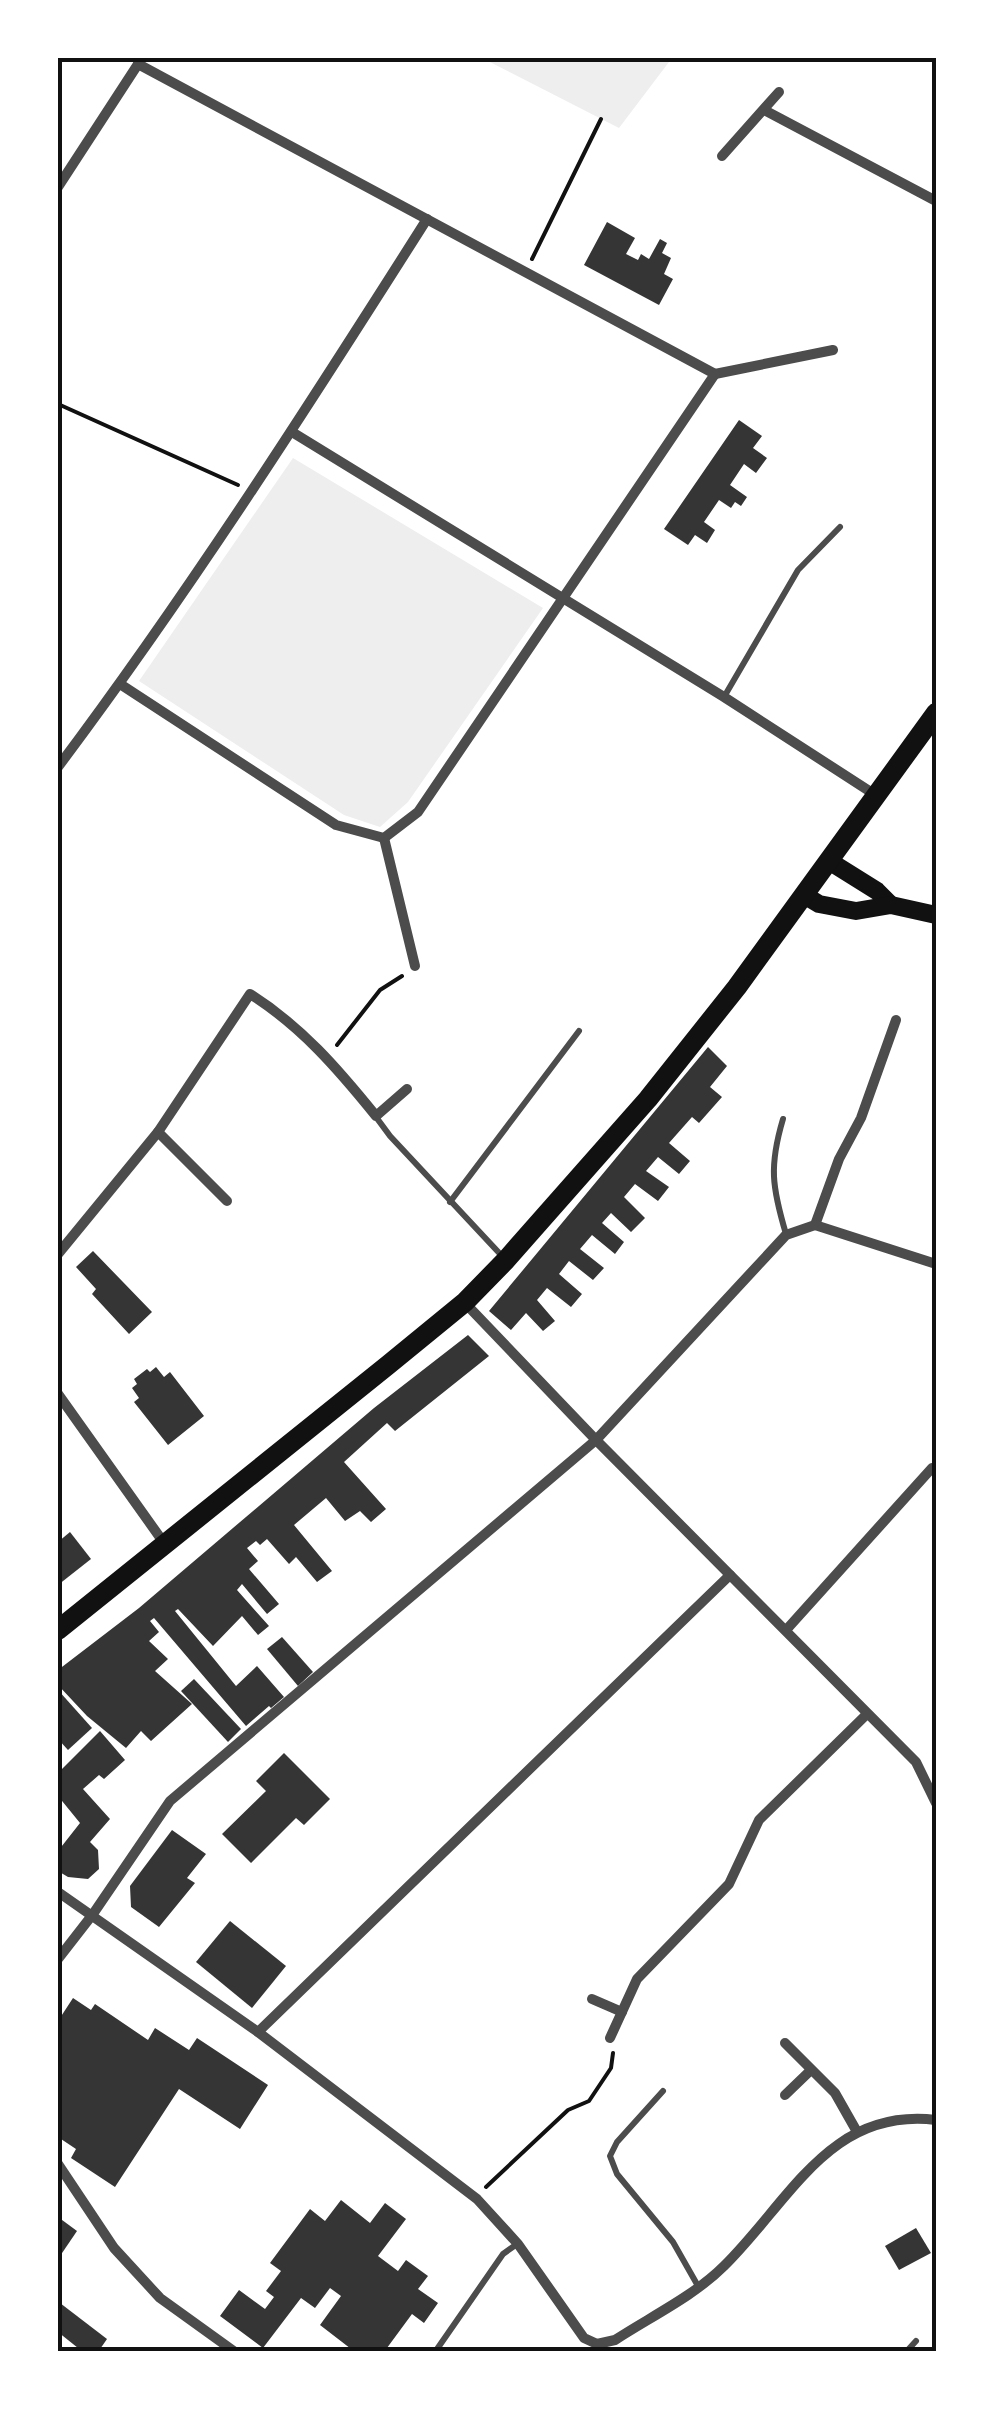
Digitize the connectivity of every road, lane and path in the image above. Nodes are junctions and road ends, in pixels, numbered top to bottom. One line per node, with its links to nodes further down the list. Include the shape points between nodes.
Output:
1 (140, 61): 6 (street); 8 (street)
2 (779, 92): 3 (street)
3 (764, 110): 5 (street); 7 (street)
4 (601, 118): 9 (path)
5 (722, 156)
6 (58, 186)
7 (936, 201)
8 (426, 219): 9 (street); 13 (street)
9 (525, 272): 11 (street)
10 (832, 350): 11 (street)
11 (715, 374): 16 (street)
12 (58, 404): 14 (path)
13 (292, 432): 14 (street); 16 (street)
14 (252, 491): 17 (street)
15 (840, 527): 18 (lane, via 798,570)
16 (564, 599): 18 (street); 22 (street, via 418,812)
17 (120, 684): 20 (street); 22 (street, via 336,825)
18 (724, 697): 21 (street)
19 (936, 714): 21 (main road)
20 (58, 767)
21 (877, 796): 23 (main road)
22 (384, 838): 27 (street)
23 (830, 861): 24 (main road); 25 (main road)
24 (804, 895): 25 (main road, via 856,911); 40 (main road, via 648,1099)
25 (891, 905): 26 (main road)
26 (936, 915)
27 (415, 966): 30 (path, via 380,990)
28 (896, 1020): 37 (street)
29 (579, 1031): 36 (lane)
30 (328, 1056): 32 (street); 34 (street, via 250,994)
31 (408, 1089): 32 (street)
32 (376, 1116): 36 (lane)
33 (783, 1119): 38 (lane, via 773,1176)
34 (158, 1132): 35 (street); 39 (street)
35 (227, 1202)
36 (450, 1202): 40 (lane)
37 (815, 1225): 38 (street); 41 (street)
38 (786, 1235): 44 (street)
39 (58, 1254)
40 (506, 1260): 42 (main road)
41 (936, 1264)
42 (464, 1302): 44 (street); 46 (main road)
43 (58, 1394): 46 (street)
44 (596, 1440): 47 (street); 53 (street, via 170,1801)
45 (932, 1468): 48 (street)
46 (165, 1544): 49 (main road)
47 (730, 1575): 48 (street); 57 (street)
48 (787, 1629): 50 (street)
49 (58, 1630)
50 (866, 1715): 51 (street, via 916,1762); 56 (street, via 759,1820 729,1884 638,1979)
51 (936, 1802)
52 (58, 1892): 53 (street)
53 (93, 1914): 54 (street); 57 (street)
54 (58, 1959)
55 (592, 1999): 56 (street)
56 (622, 2012): 58 (street)
57 (258, 2032): 66 (street)
58 (610, 2038): 66 (path, via 611,2068 589,2100 568,2110)
59 (785, 2043): 60 (street)
60 (812, 2070): 62 (street); 64 (street, via 835,2092)
61 (663, 2091): 68 (lane, via 610,2156 616,2174 674,2242)
62 (785, 2094)
63 (936, 2120): 64 (street, via 894,2118)
64 (856, 2130): 68 (street, via 823,2155 722,2269)
65 (58, 2164): 71 (street, via 114,2248 160,2298)
66 (476, 2199): 67 (street)
67 (518, 2244): 70 (street); 72 (lane, via 503,2254)
68 (698, 2286): 70 (street)
69 (916, 2342): 73 (lane)
70 (598, 2348)
71 (235, 2352)
72 (435, 2352)
73 (906, 2352)

